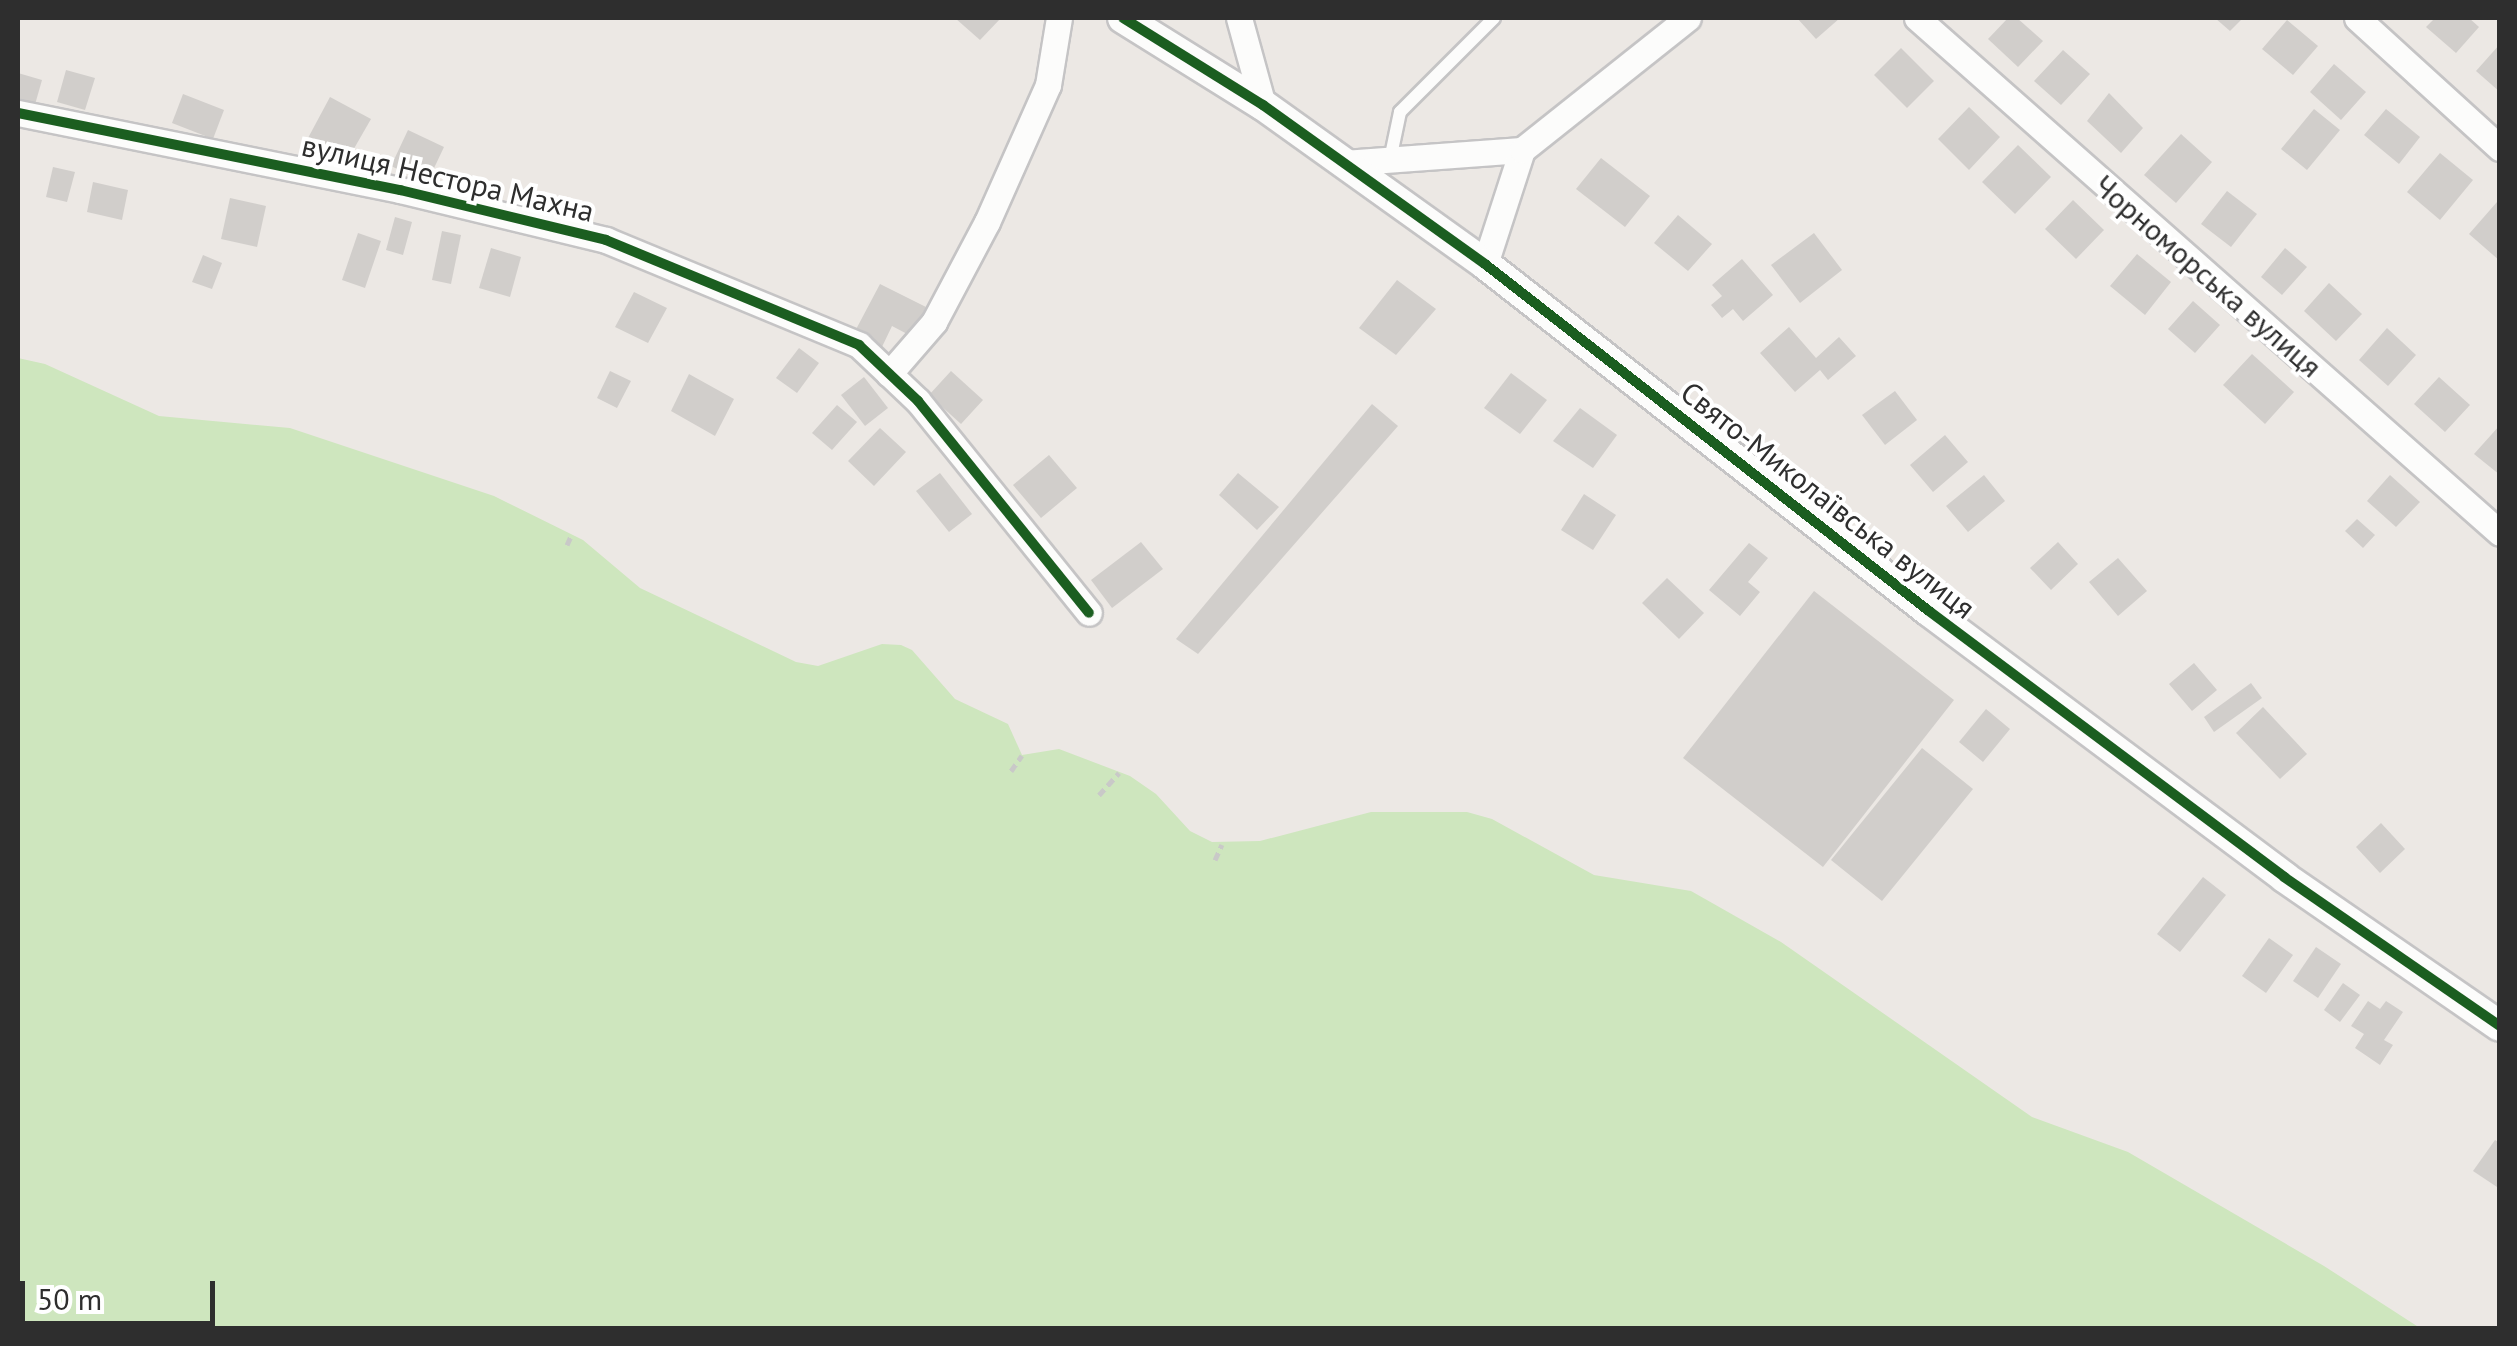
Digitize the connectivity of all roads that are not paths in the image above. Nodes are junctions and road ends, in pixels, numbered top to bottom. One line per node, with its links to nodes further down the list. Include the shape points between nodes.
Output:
1 (1059, 18): 15 (street, via 1048,86 987,222 934,322)
2 (1122, 18): 8 (street, Свято-Миколаївська вулиця)
3 (1239, 18): 8 (street)
4 (1494, 18): 12 (lane, via 1400,112)
5 (1688, 18): 11 (street)
6 (1917, 18): 16 (street, Чорноморська вулиця)
7 (2356, 18): 10 (street)
8 (1263, 106): 13 (street, Свято-Миколаївська вулиця)
9 (18, 112): 15 (street, вулиця Нестора Махна, via 400,190 606,240 859,346)
10 (2500, 148)
11 (1522, 150): 12 (street); 14 (street)
12 (1390, 160): 13 (street)
13 (1344, 163): 14 (street, Свято-Миколаївська вулиця)
14 (1485, 264): 18 (street, Свято-Миколаївська вулиця, via 1990,657 2284,877)
15 (889, 374): 17 (street, вулиця Нестора Махна)
16 (2500, 534)
17 (1089, 612)
18 (2500, 1026)

